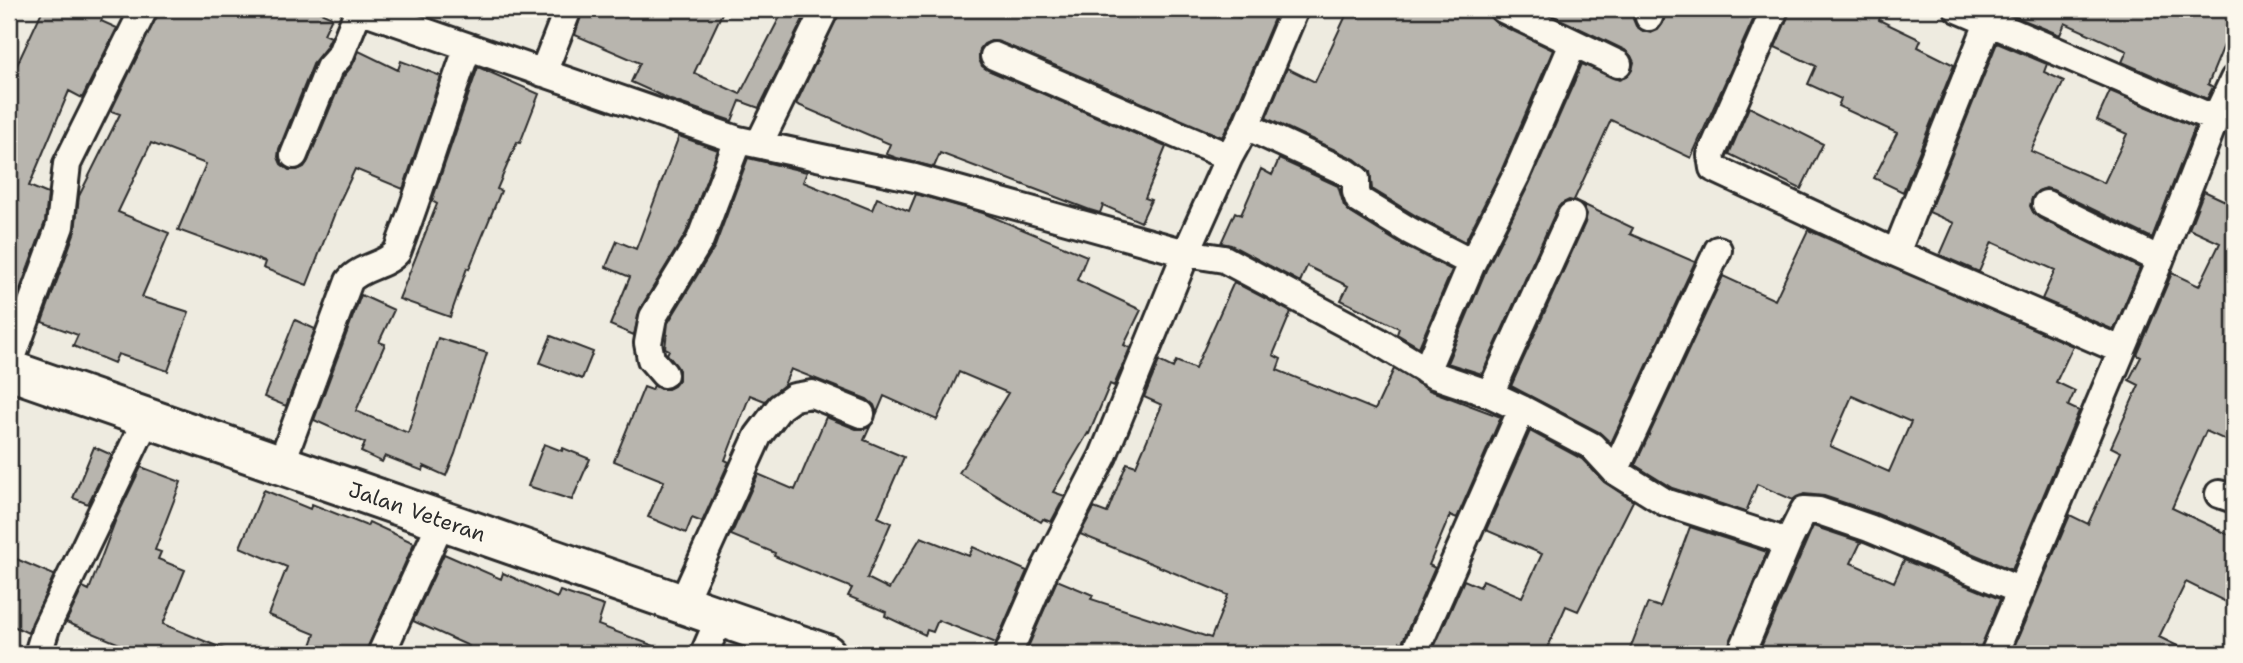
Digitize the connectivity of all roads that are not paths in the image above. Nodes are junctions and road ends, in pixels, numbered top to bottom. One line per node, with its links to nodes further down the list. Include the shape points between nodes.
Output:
1 (144, 9): 29 (street, via 67,164 60,226)
2 (359, 9): 11 (street); 19 (street)
3 (568, 9): 14 (street)
4 (825, 9): 18 (street)
5 (1295, 9): 17 (street)
6 (1503, 9): 10 (street)
7 (1775, 9): 25 (street, via 1711,155 1713,168)
8 (1958, 9): 9 (street)
9 (1988, 23): 16 (street); 25 (street)
10 (1573, 44): 13 (street); 27 (street, via 1516,176)
11 (468, 47): 14 (street); 36 (street, via 397,252 349,281)
12 (993, 56): 20 (street)
13 (1618, 64)
14 (543, 73): 18 (street)
15 (2234, 79): 16 (street)
16 (2215, 119): 26 (street)
17 (1246, 126): 20 (street); 27 (street, via 1356,179 1359,200)
18 (748, 142): 24 (street, via 915,178); 31 (street, via 700,240 653,317 648,343 651,359)
19 (294, 155)
20 (1229, 158): 24 (street)
21 (2046, 204): 26 (street)
22 (1571, 216): 32 (street)
23 (1718, 250): 37 (street)
24 (1186, 253): 30 (street, via 1224,259); 47 (street, via 1103,456)
25 (1896, 253): 28 (street)
26 (2160, 260): 28 (street)
27 (1472, 263): 30 (street)
28 (2121, 350): 40 (street)
29 (9, 368): 35 (main road, Jalan Veteran)
30 (1426, 371): 32 (street)
31 (664, 373)
32 (1490, 394): 33 (street)
33 (1522, 409): 37 (street, via 1592,446); 48 (street)
34 (861, 414): 41 (street, via 812,394 794,397 780,407 758,436)
35 (147, 418): 36 (main road, Jalan Veteran); 43 (street, via 46,628)
36 (281, 464): 38 (main road, Jalan Veteran)
37 (1615, 471): 39 (street, via 1665,502)
38 (442, 520): 41 (main road, Jalan Veteran); 44 (street)
39 (1788, 542): 40 (street, via 1804,510 1819,511); 49 (street)
40 (2021, 591): 50 (street)
41 (682, 604): 42 (main road, Jalan Veteran)
42 (720, 617): 45 (street); 46 (main road, Jalan Veteran)
43 (38, 654)
44 (381, 654)
45 (704, 654)
46 (826, 654)
47 (1008, 654)
48 (1413, 654)
49 (1741, 654)
50 (1994, 654)

